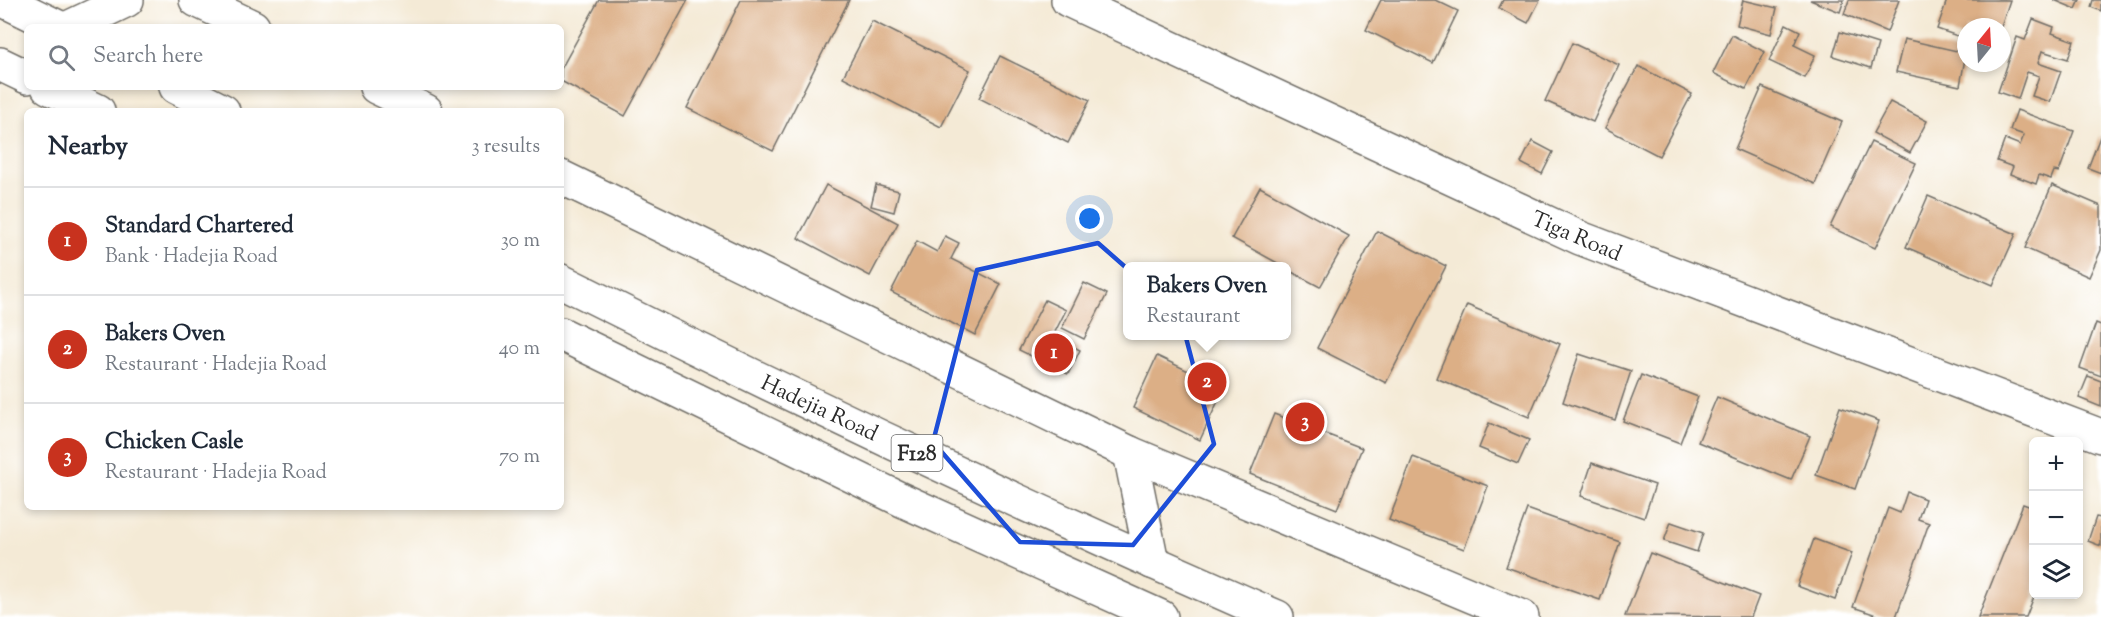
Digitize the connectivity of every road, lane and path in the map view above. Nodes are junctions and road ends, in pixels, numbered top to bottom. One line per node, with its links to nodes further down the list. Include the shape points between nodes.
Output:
1 (3, 0): 5 (main road)
2 (127, 0): 6 (main road)
3 (196, 0): 7 (main road)
4 (1068, 0): 19 (main road, Tiga Road, via 1580,238)
5 (52, 24)
6 (76, 24)
7 (247, 24)
8 (0, 64): 9 (main road)
9 (24, 76)
10 (54, 90): 13 (main road)
11 (182, 90): 14 (main road)
12 (382, 90): 15 (main road)
13 (92, 108)
14 (217, 108)
15 (420, 108)
16 (564, 178): 20 (main road)
17 (564, 283): 21 (main road, Hadejia Road / F128)
18 (564, 335): 22 (main road, Hadejia Road / F128, via 902,500)
19 (2101, 436)
20 (1130, 453): 21 (main road); 24 (main road)
21 (1152, 562): 23 (main road, Hadejia Road / F128)
22 (1161, 617)
23 (1277, 617)
24 (1522, 617)

